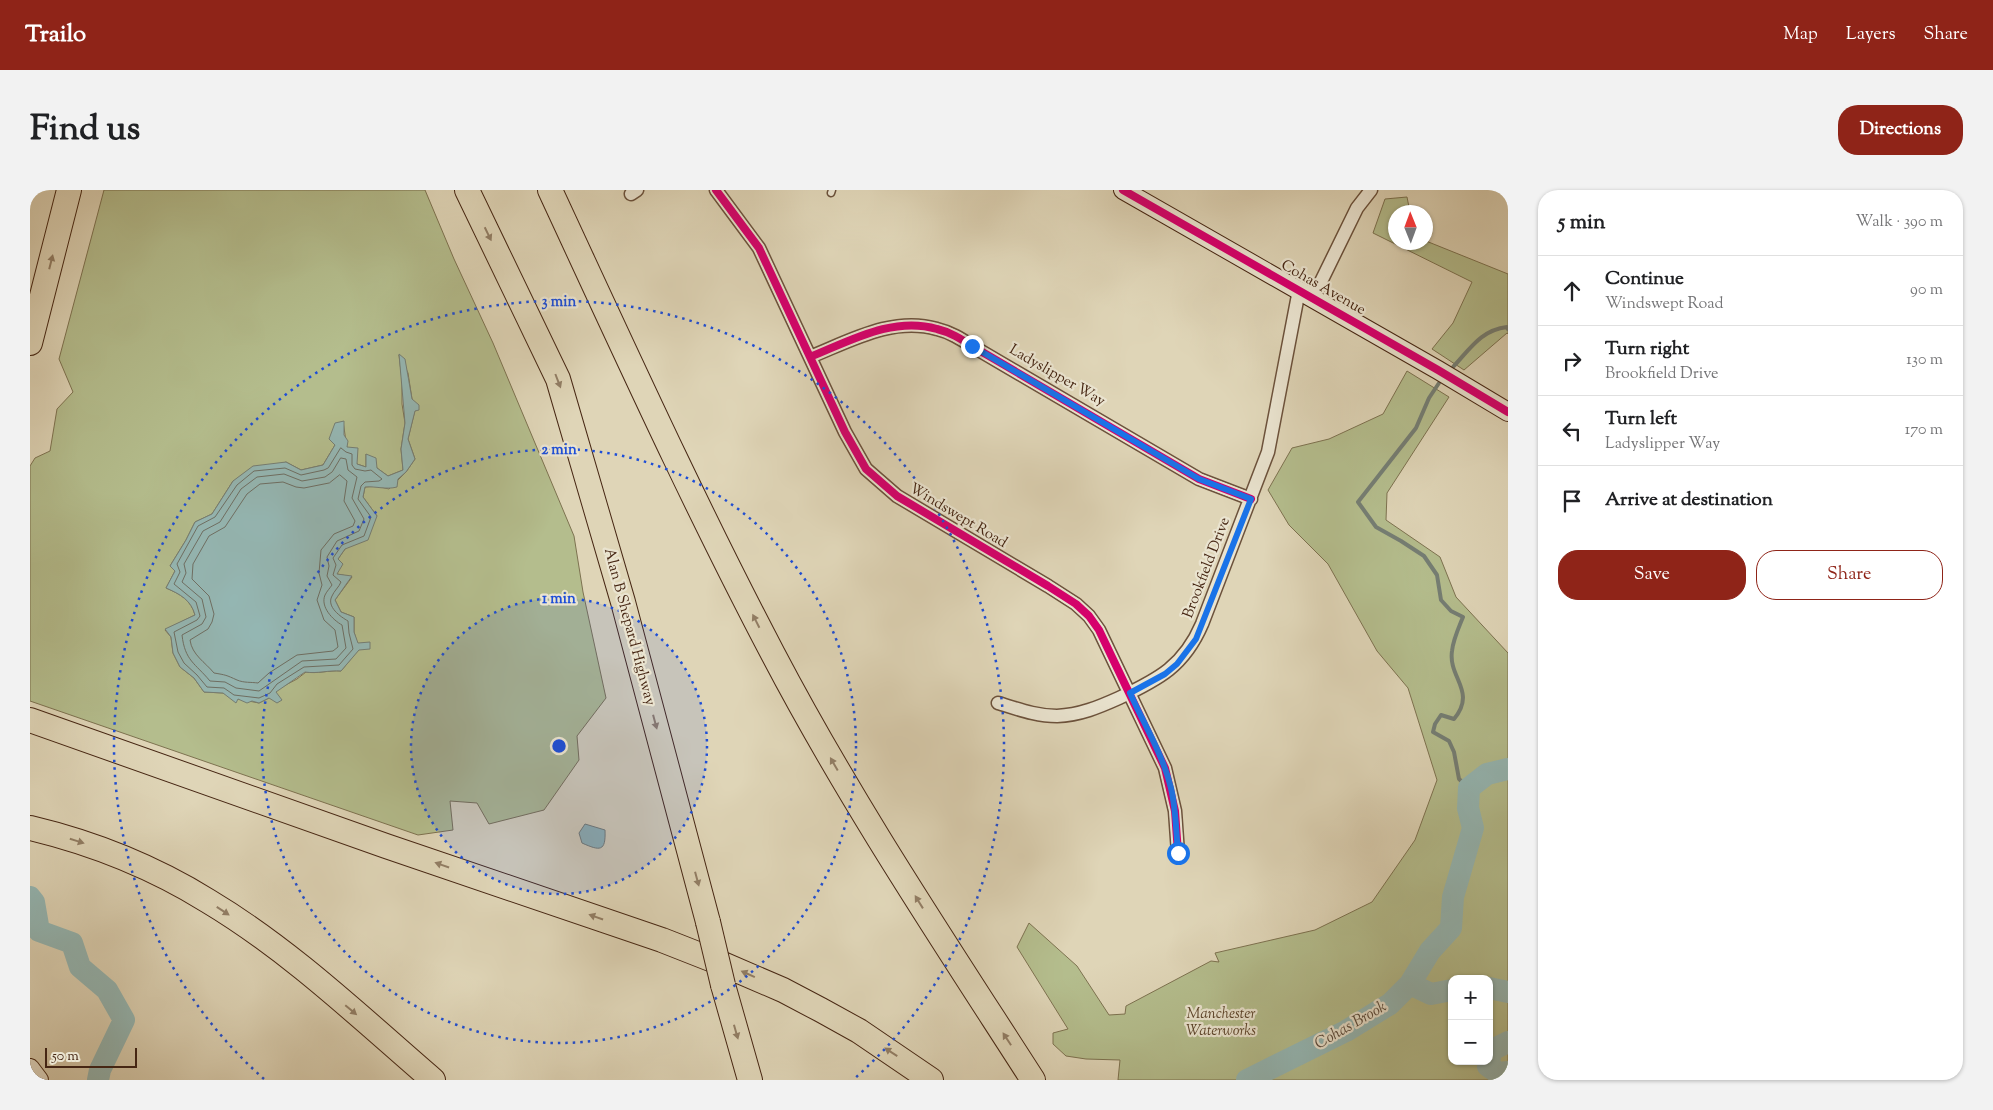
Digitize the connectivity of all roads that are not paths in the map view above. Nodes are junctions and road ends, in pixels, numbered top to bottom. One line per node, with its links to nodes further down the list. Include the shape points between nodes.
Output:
1 (69, 190): 8 (highway, one-way to 1)
2 (467, 190): 20 (highway, Alan B Shepard Highway, one-way to 20, bridge, via 558,379 624,602)
3 (550, 190): 22 (highway, one-way to 3, via 849,790 773,655)
4 (716, 190): 9 (street, Windswept Road, via 759,248)
5 (1122, 190): 7 (street, Cohas Avenue)
6 (1371, 190): 7 (street, Brookfield Drive)
7 (1306, 294): 10 (street, Cohas Avenue); 11 (street, Brookfield Drive, via 1272,436)
8 (30, 343)
9 (810, 357): 11 (street, Ladyslipper Way, via 886,328 937,329 972,346 1199,479); 12 (street, Windswept Road, via 866,469 897,496 1076,604 1099,630)
10 (1508, 412)
11 (1251, 499): 12 (street, Brookfield Drive, via 1196,639 1165,674)
12 (1130, 693): 13 (street, Brookfield Drive, via 1084,712 1058,716 1031,714); 16 (street, Windswept Road, via 1171,788)
13 (998, 703)
14 (30, 720): 21 (highway, one-way to 14, via 821,1010 718,962)
15 (30, 828): 19 (highway, one-way to 19, via 131,861 208,901 280,951)
16 (1178, 853)
17 (30, 1068): 18 (street)
18 (39, 1080)
19 (434, 1080)
20 (750, 1080)
21 (931, 1080)
22 (1033, 1080)

